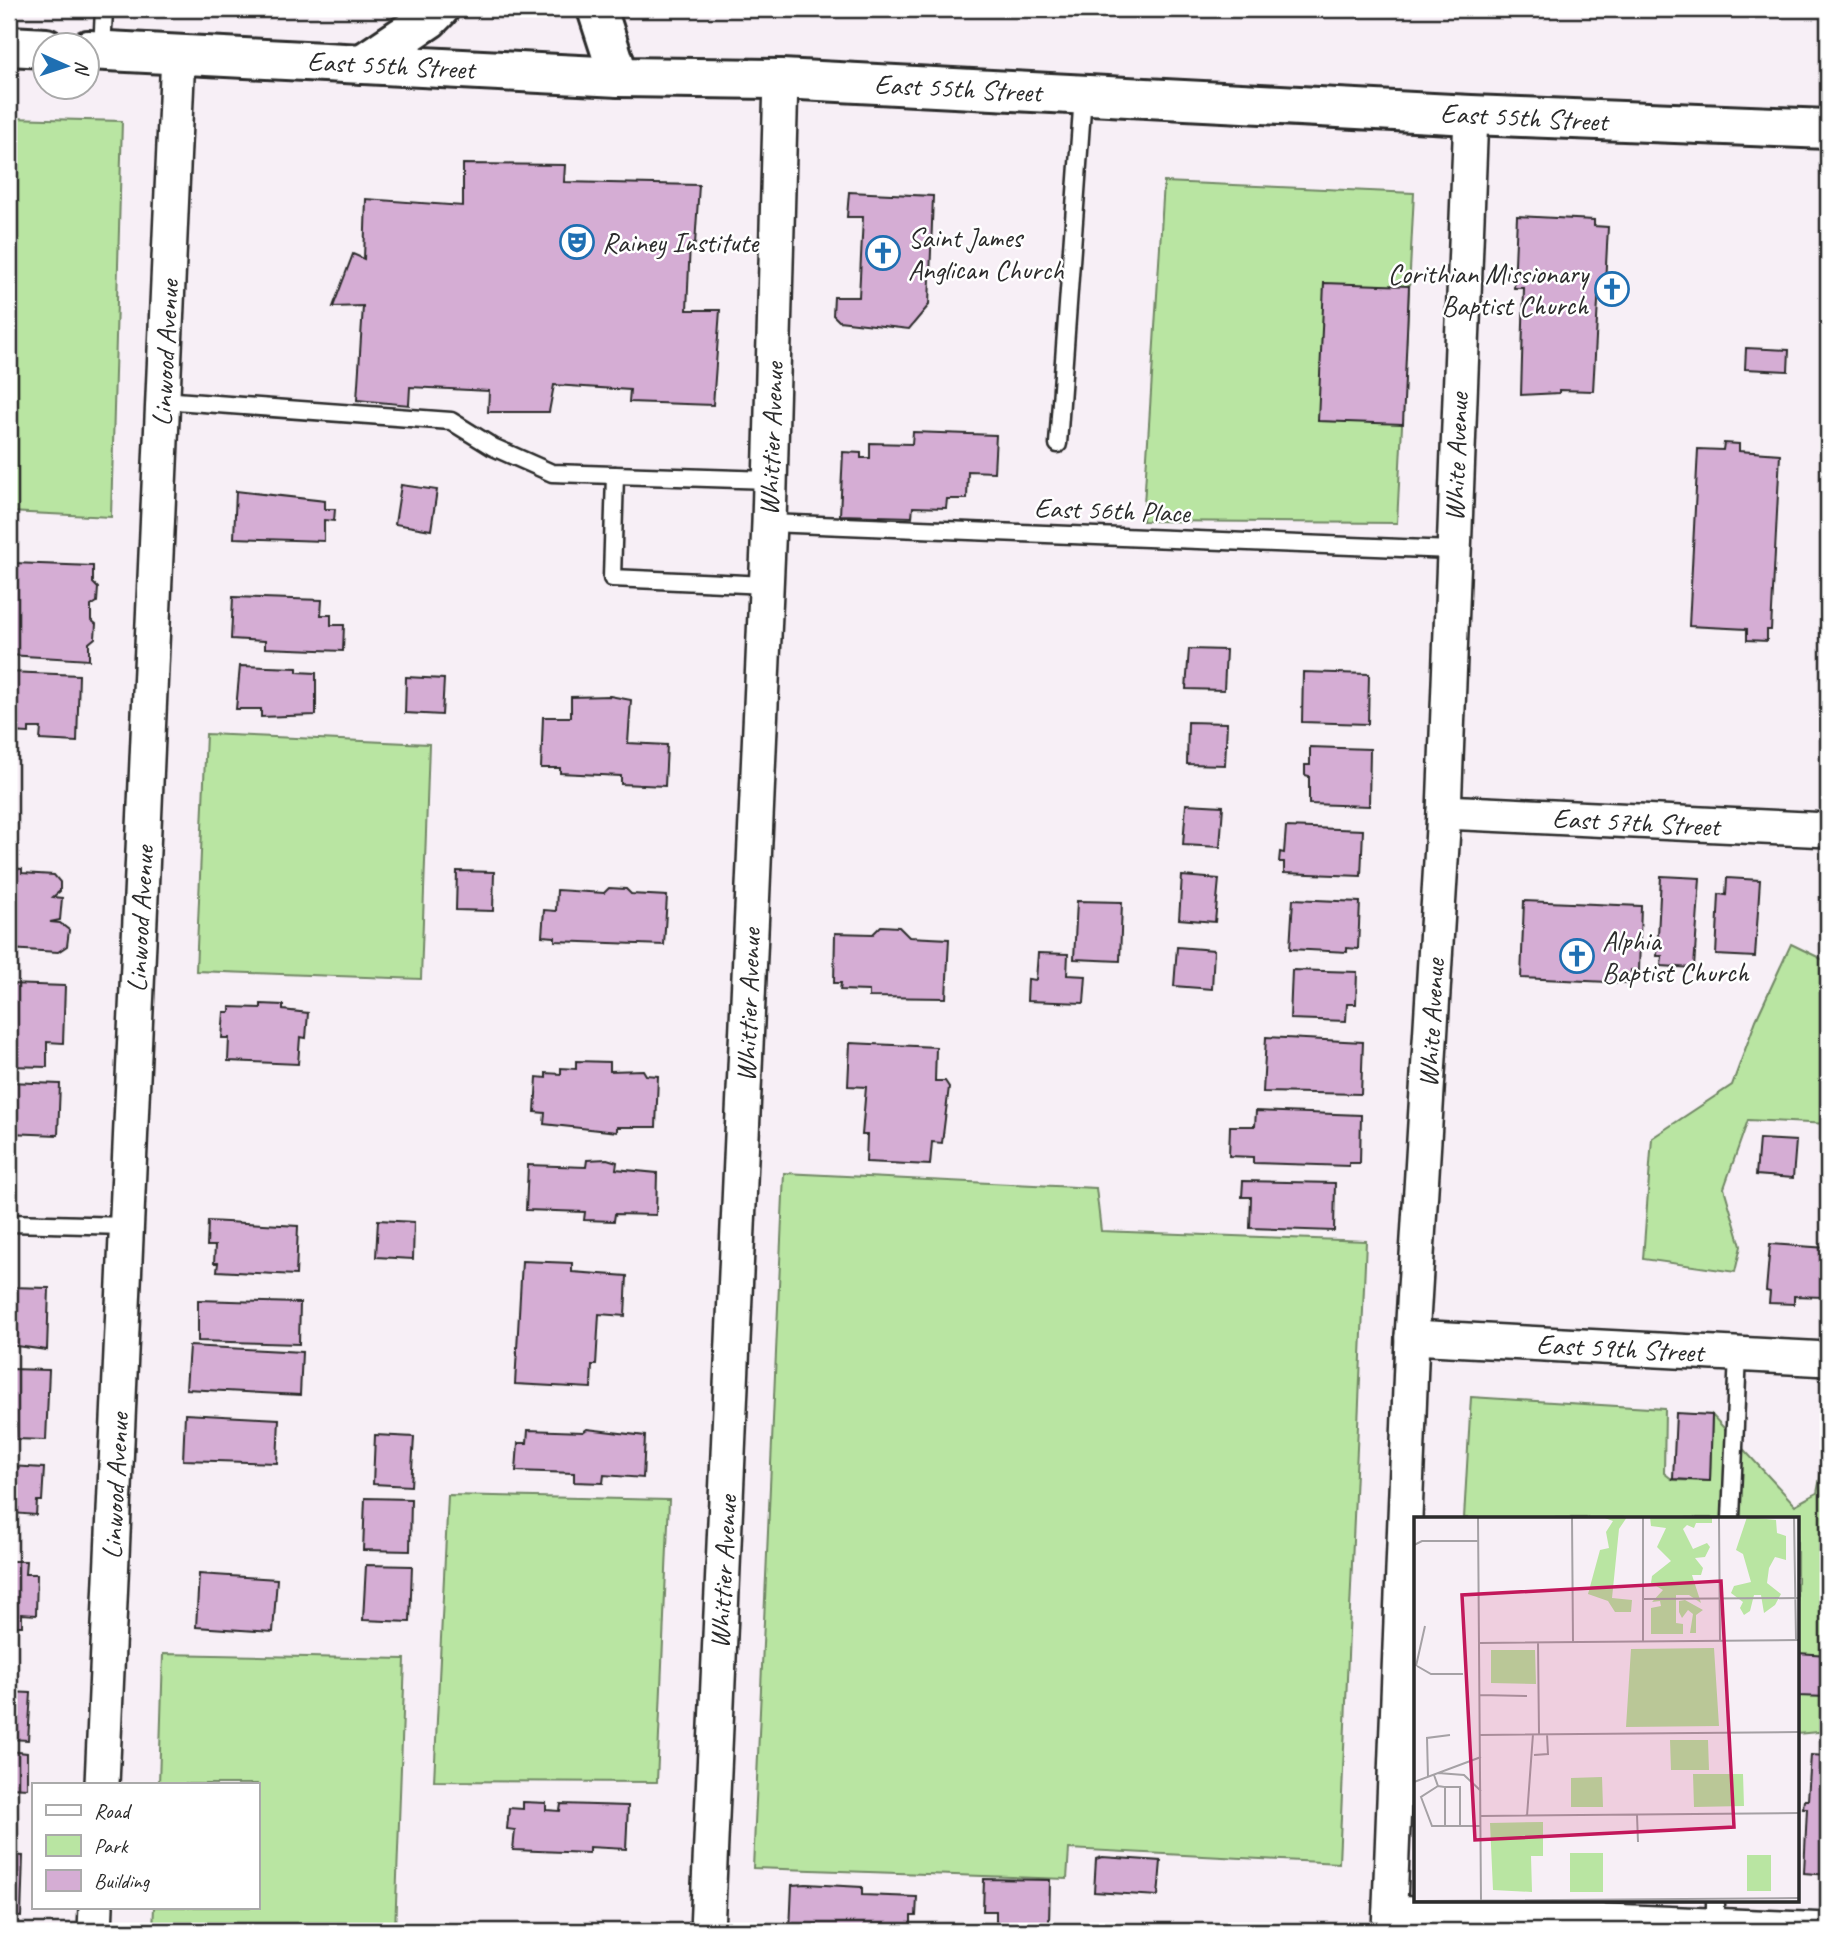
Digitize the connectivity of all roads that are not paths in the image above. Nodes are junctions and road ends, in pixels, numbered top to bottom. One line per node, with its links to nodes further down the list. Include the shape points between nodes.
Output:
1 (104, 9): 4 (lane)
2 (439, 9): 9 (main road)
3 (597, 9): 10 (main road)
4 (99, 32)
5 (9, 47): 6 (main road)
6 (32, 48)
7 (102, 51): 8 (main road, East 55th Street)
8 (178, 54): 9 (main road, East 55th Street); 15 (street, Linwood Avenue)
9 (362, 64): 10 (main road, East 55th Street)
10 (619, 77): 11 (main road, East 55th Street)
11 (781, 79): 12 (main road, East 55th Street); 18 (street, Whittier Avenue)
12 (1083, 95): 13 (main road, East 55th Street); 16 (lane)
13 (1471, 115): 14 (main road, East 55th Street); 20 (street, White Avenue)
14 (1828, 130)
15 (162, 400): 17 (lane, via 451,421 552,473); 25 (street, Linwood Avenue)
16 (1058, 444)
17 (615, 475): 18 (lane); 21 (lane, via 612,578)
18 (770, 480): 19 (street, Whittier Avenue)
19 (769, 523): 20 (lane, East 56th Place); 21 (street, Whittier Avenue)
20 (1452, 550): 22 (street, White Avenue)
21 (767, 585): 36 (street, Whittier Avenue)
22 (1444, 812): 23 (street, East 57th Street); 26 (street, White Avenue)
23 (1828, 830)
24 (9, 1223): 25 (lane)
25 (126, 1226): 30 (street, Linwood Avenue)
26 (1412, 1337): 27 (street, East 59th Street); 33 (street, White Avenue)
27 (1738, 1354): 28 (street, East 59th Street); 29 (lane)
28 (1828, 1359)
29 (1731, 1517)
30 (102, 1783)
31 (96, 1909): 35 (street)
32 (1715, 1918): 33 (street); 34 (street)
33 (1390, 1922)
34 (1828, 1930)
35 (95, 1931)
36 (707, 1931)

